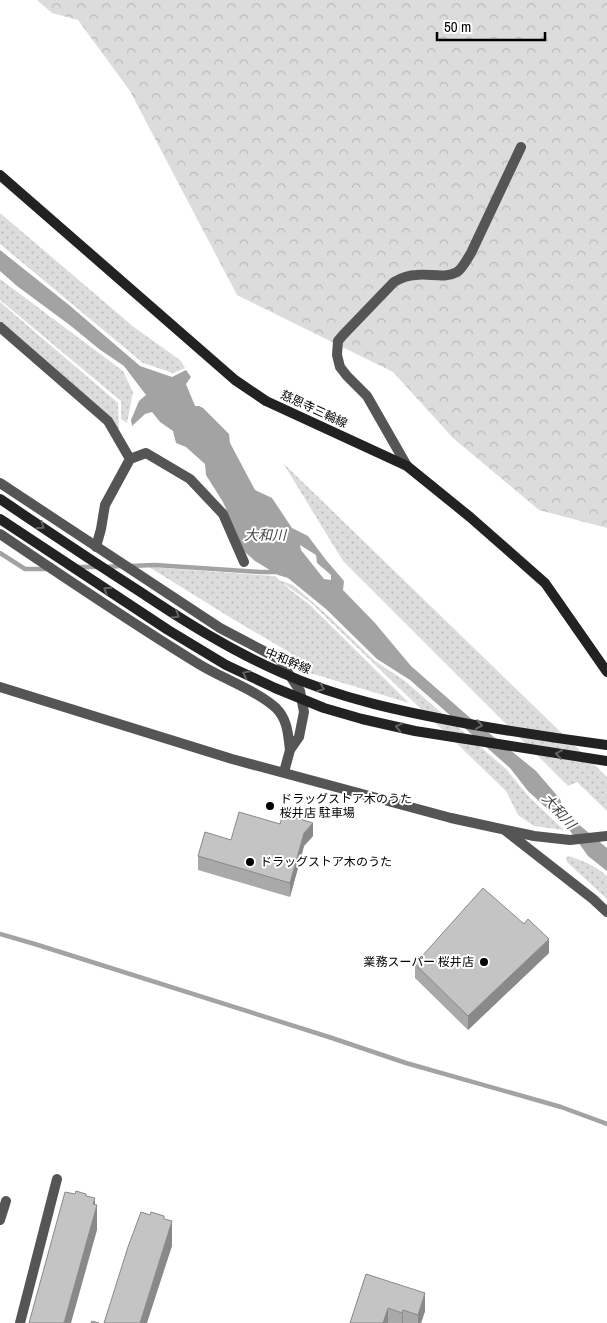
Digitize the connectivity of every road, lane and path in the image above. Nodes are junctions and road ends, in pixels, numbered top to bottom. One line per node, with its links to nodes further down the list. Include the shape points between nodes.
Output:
1 (521, 147): 5 (street, via 471,253 457,272 403,277 394,282 338,341 340,367 367,396)
2 (0, 175): 5 (main road, 慈恩寺三輪線, via 235,380 266,401)
3 (0, 327): 4 (street, via 108,420)
4 (130, 459): 10 (street, via 105,505); 11 (street, via 146,453 190,479 223,514)
5 (407, 466): 12 (main road, 慈恩寺三輪線, via 545,583)
6 (0, 483): 10 (street)
7 (0, 499): 14 (main road, 中和幹線, one-way to 14, bridge, via 175,615 234,650 280,672 328,691 414,714)
8 (0, 519): 16 (main road, one-way to 8, bridge, via 415,731 324,708 226,665)
9 (0, 534): 15 (street, via 127,619 276,708 287,727)
10 (96, 547): 15 (street, via 220,628 279,659 300,691 304,712 299,737)
11 (244, 562)
12 (607, 672)
13 (0, 687): 17 (street)
14 (607, 745)
15 (290, 750): 17 (street)
16 (607, 761)
17 (284, 772): 18 (street)
18 (506, 831): 19 (street, via 570,840); 20 (street)
19 (607, 836)
20 (607, 912)
21 (57, 1179): 24 (street)
22 (6, 1201): 23 (street)
23 (0, 1220)
24 (20, 1323)

